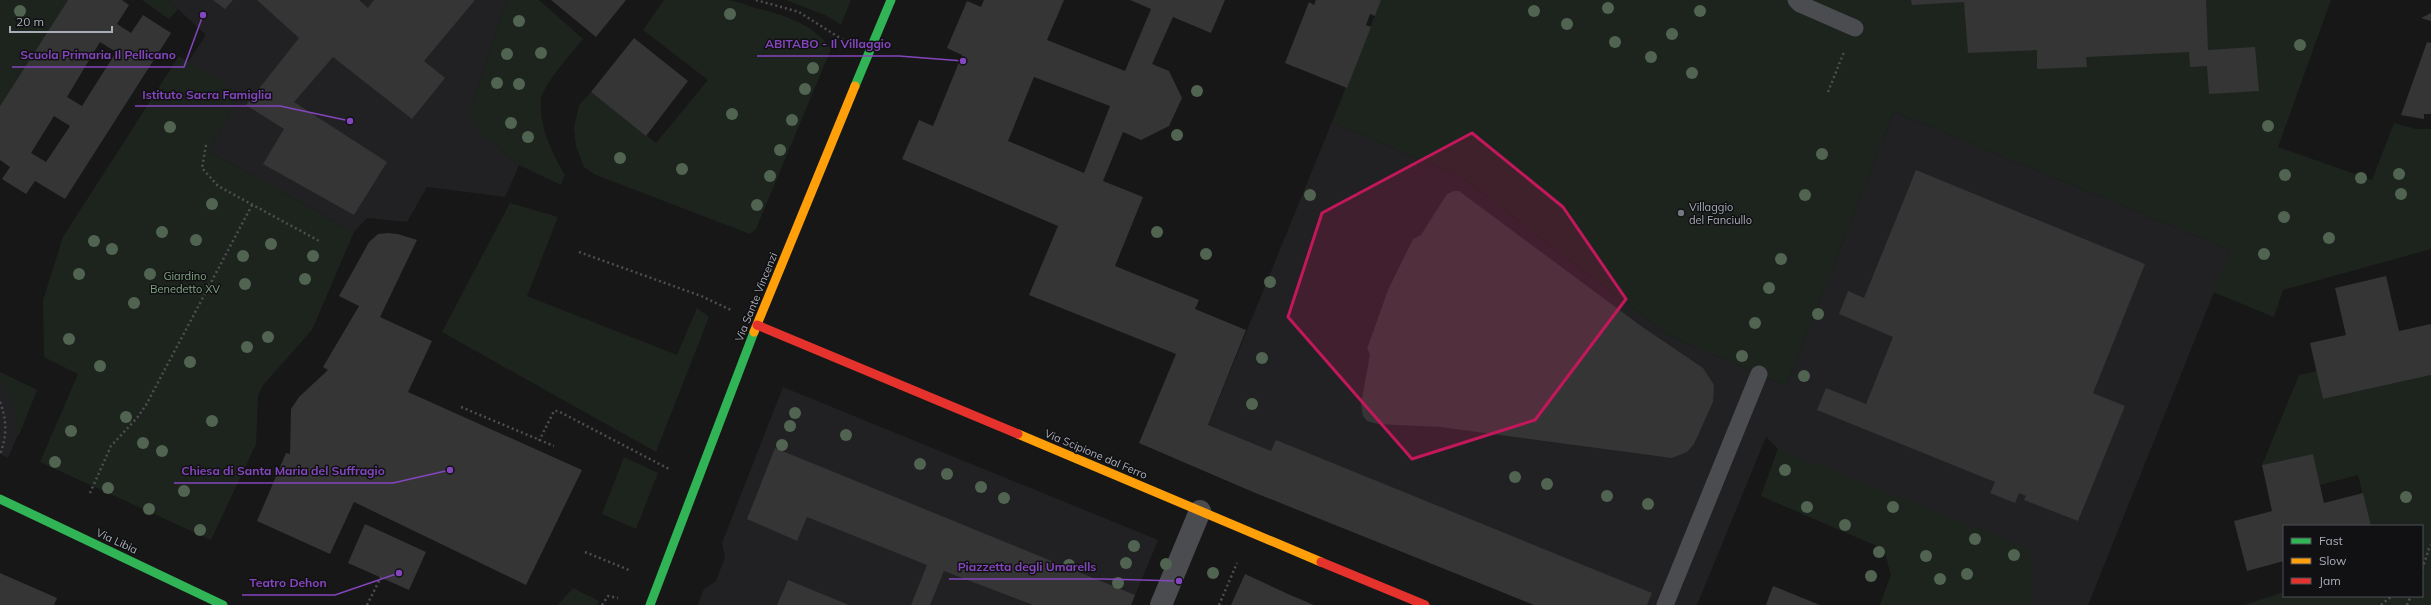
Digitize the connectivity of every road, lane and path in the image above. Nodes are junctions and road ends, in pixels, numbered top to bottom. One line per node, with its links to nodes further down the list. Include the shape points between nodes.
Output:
1 (756, 0): 5 (path, via 800,12)
2 (891, 0): 5 (street, Via Sante Vincenzi)
3 (1796, 0): 4 (lane)
4 (1855, 28): 6 (path)
5 (868, 56): 11 (street, Via Sante Vincenzi)
6 (1828, 92)
7 (206, 145): 8 (path, via 202,168 218,186)
8 (252, 205): 9 (path); 19 (path, via 146,405 111,446)
9 (321, 242)
10 (579, 252): 11 (path, via 701,296)
11 (757, 325): 21 (street, Via Scipione dal Ferro); 35 (street, Via Sante Vincenzi)
12 (1759, 374): 39 (lane)
13 (0, 402): 17 (path, via 6,426)
14 (461, 407): 15 (path)
15 (539, 441): 16 (path); 18 (path, via 554,411 558,411)
16 (554, 446)
17 (0, 454)
18 (669, 469)
19 (90, 494)
20 (0, 499): 32 (street, Via Libia)
21 (1200, 511): 36 (street); 38 (street, Via Scipione dal Ferro)
22 (2431, 545): 23 (path)
23 (2429, 549): 25 (path); 27 (path)
24 (585, 552): 28 (path)
25 (2423, 559)
26 (1237, 563): 37 (path)
27 (2423, 566)
28 (629, 570)
29 (381, 577): 33 (path)
30 (2391, 597): 40 (path)
31 (618, 598): 34 (path, via 608,596)
32 (223, 605)
33 (367, 605)
34 (602, 605)
35 (650, 605)
36 (1161, 605)
37 (1219, 605)
38 (1425, 605)
39 (1665, 605)
40 (2381, 605)

